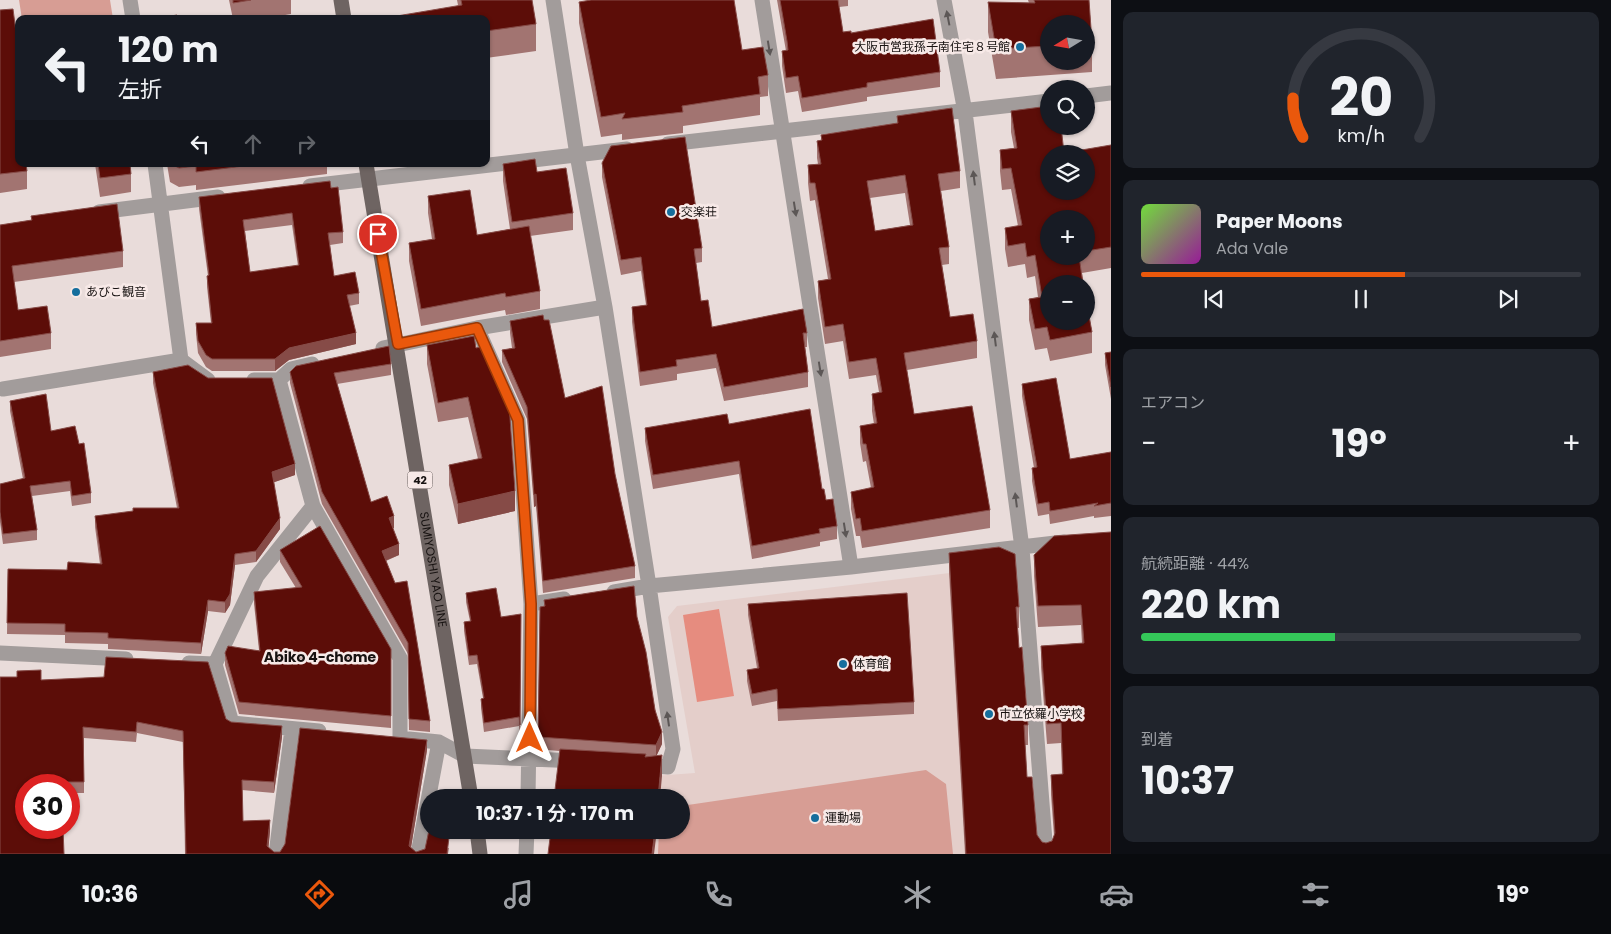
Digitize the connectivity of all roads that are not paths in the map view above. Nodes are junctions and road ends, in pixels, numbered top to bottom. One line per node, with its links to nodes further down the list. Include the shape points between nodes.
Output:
1 (130, 0): 6 (street)
2 (341, 0): 7 (main road)
3 (554, 0): 13 (street)
4 (762, 0): 12 (street, one-way to 12)
5 (944, 0): 11 (street, one-way to 5)
6 (132, 15)
7 (343, 15)
8 (1111, 93): 9 (street)
9 (1095, 95)
10 (1040, 102): 11 (street)
11 (965, 112): 12 (street); 32 (street, one-way to 11)
12 (783, 130): 13 (street); 33 (street, one-way to 33)
13 (577, 155): 14 (street); 22 (street)
14 (490, 162)
15 (155, 167): 20 (street)
16 (420, 167): 17 (street)
17 (367, 171): 18 (street); 24 (main road, SUMIYOSHI YAO LINE / 42)
18 (298, 187)
19 (229, 196): 20 (street)
20 (161, 204): 21 (street); 26 (street)
21 (85, 214)
22 (605, 307): 23 (street); 34 (street)
23 (477, 328): 24 (street); 37 (street, via 518,420)
24 (398, 344): 25 (street); 47 (main road, SUMIYOSHI YAO LINE / 42)
25 (365, 352)
26 (181, 360): 28 (street, via 209,380); 29 (street)
27 (328, 361): 28 (street, via 291,369)
28 (279, 380): 30 (street)
29 (3, 389)
30 (313, 506): 41 (street, via 257,576); 45 (street, via 400,658)
31 (1082, 540): 32 (street)
32 (1022, 548): 33 (street); 59 (street)
33 (851, 567): 34 (street)
34 (649, 586): 35 (street); 50 (street, one-way to 34, via 668,767 673,749)
35 (600, 594)
36 (580, 597): 37 (street)
37 (531, 604): 48 (street)
38 (0, 653): 39 (street)
39 (137, 660)
40 (176, 662): 41 (street)
41 (215, 664): 42 (street, via 232,723)
42 (292, 729): 43 (street); 55 (street)
43 (331, 732)
44 (381, 737): 45 (street)
45 (400, 738): 46 (street)
46 (439, 742): 47 (street); 56 (street)
47 (465, 756): 48 (street); 51 (main road, SUMIYOSHI YAO LINE / 42)
48 (530, 758): 49 (street); 52 (street)
49 (589, 762)
50 (628, 764)
51 (470, 789)
52 (528, 789)
53 (478, 839): 57 (main road)
54 (527, 839): 58 (street)
55 (276, 854)
56 (418, 854)
57 (480, 854)
58 (526, 854)
59 (1046, 854)

